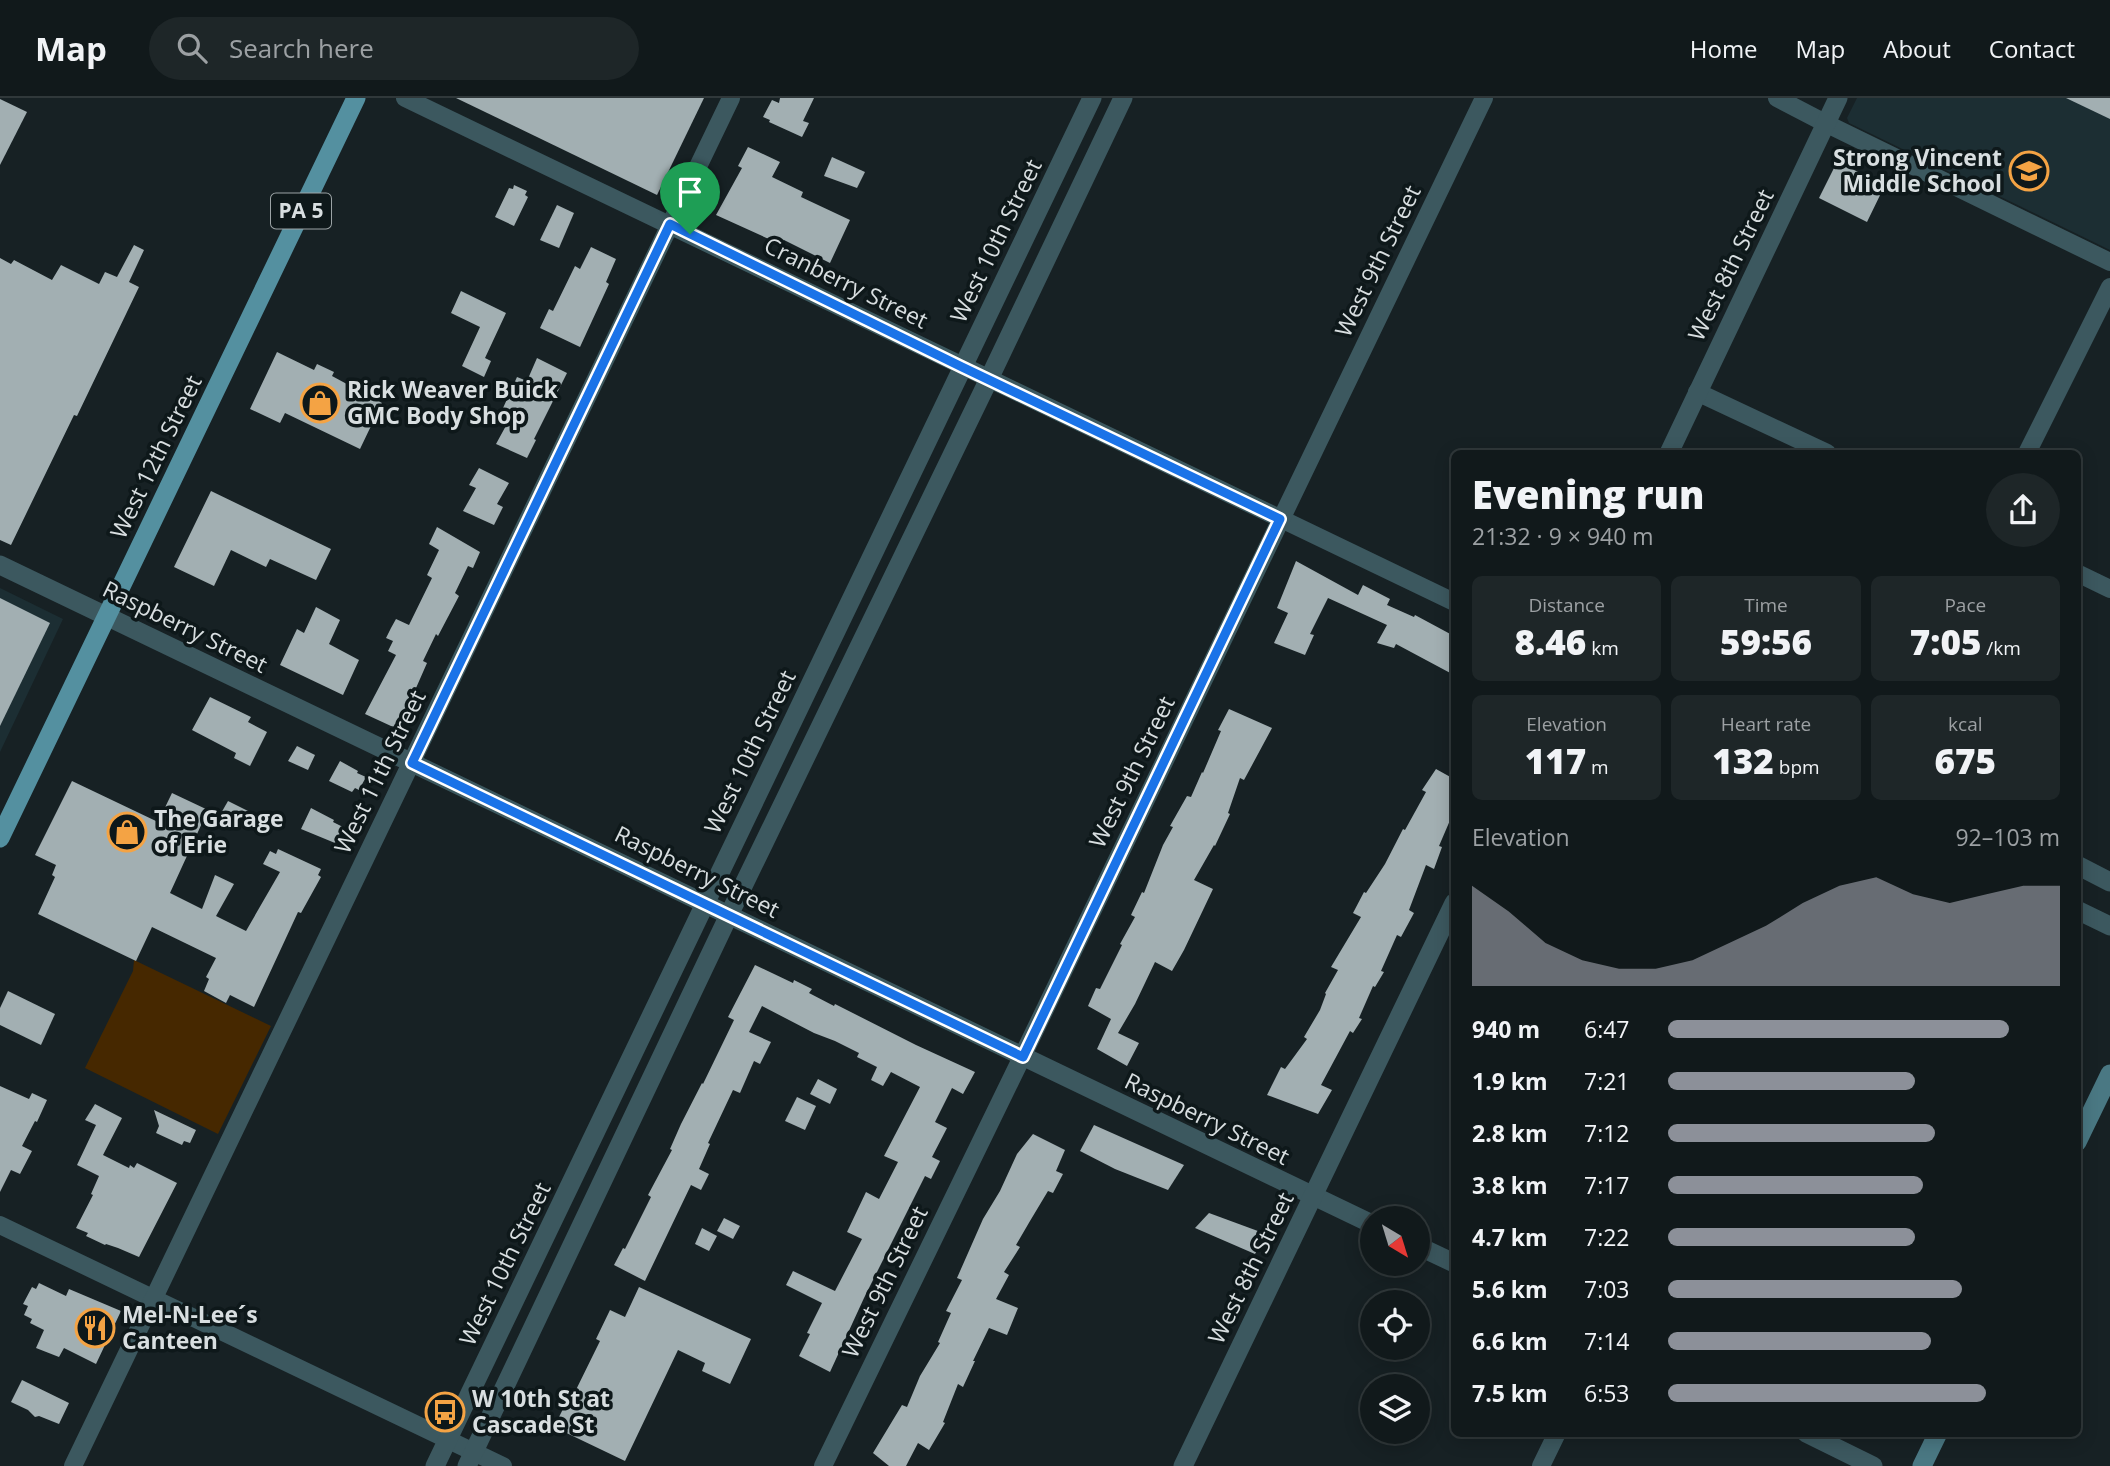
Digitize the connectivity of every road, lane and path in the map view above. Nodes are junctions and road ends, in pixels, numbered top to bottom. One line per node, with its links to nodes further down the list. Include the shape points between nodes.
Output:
1 (356, 98): 24 (main road, West 12th Street / PA 5)
2 (405, 98): 10 (street, Cranberry Street)
3 (731, 98): 10 (street, West 11th Street)
4 (1483, 98): 19 (street, West 9th Street)
5 (1777, 98): 9 (street)
6 (1838, 98): 9 (street, West 8th Street)
7 (1092, 99): 8 (street); 13 (street, West 10th Street)
8 (1120, 104): 14 (street)
9 (1825, 123): 11 (street); 15 (street, West 8th Street)
10 (670, 224): 13 (street, Cranberry Street); 27 (street, West 11th Street)
11 (2110, 262)
12 (2110, 287): 18 (street)
13 (962, 367): 14 (street, Cranberry Street); 25 (street, West 10th Street)
14 (989, 379): 19 (street, Cranberry Street); 26 (street)
15 (1697, 392): 16 (street, West 8th Street); 17 (street)
16 (1670, 450)
17 (1821, 450)
18 (2028, 450)
19 (1280, 519): 23 (street, Cranberry Street); 36 (street, West 9th Street)
20 (0, 565): 24 (street, Raspberry Street)
21 (2081, 575): 22 (street)
22 (2110, 589)
23 (1451, 601)
24 (106, 617): 27 (street, Raspberry Street); 28 (main road, West 12th Street / PA 5)
25 (833, 635): 26 (street); 31 (street, West 10th Street)
26 (858, 648): 34 (street)
27 (412, 763): 31 (street, Raspberry Street); 46 (street, West 11th Street)
28 (0, 838)
29 (2081, 867): 30 (street)
30 (2110, 882)
31 (705, 903): 34 (street, Raspberry Street); 42 (street, West 10th Street)
32 (1451, 908): 39 (street, West 8th Street)
33 (2081, 912): 35 (street)
34 (729, 915): 36 (street, Raspberry Street); 45 (street)
35 (2110, 926)
36 (1023, 1057): 39 (street, Raspberry Street); 55 (street, West 9th Street)
37 (2110, 1074): 38 (main road)
38 (2081, 1134)
39 (1314, 1195): 40 (street, Raspberry Street); 56 (street, West 8th Street)
40 (1360, 1218)
41 (0, 1225): 46 (street)
42 (538, 1250): 45 (street); 50 (street, West 10th Street)
43 (1430, 1252): 44 (street)
44 (1451, 1262)
45 (564, 1263): 51 (street)
46 (154, 1298): 50 (street); 52 (street, West 11th Street)
47 (1555, 1437): 57 (street)
48 (1814, 1437): 58 (street)
49 (1936, 1437): 59 (main road)
50 (448, 1440): 51 (street); 53 (street, West 10th Street)
51 (471, 1459): 54 (street)
52 (74, 1466)
53 (435, 1466)
54 (503, 1466)
55 (822, 1466)
56 (1183, 1466)
57 (1541, 1466)
58 (1873, 1466)
59 (1922, 1466)

